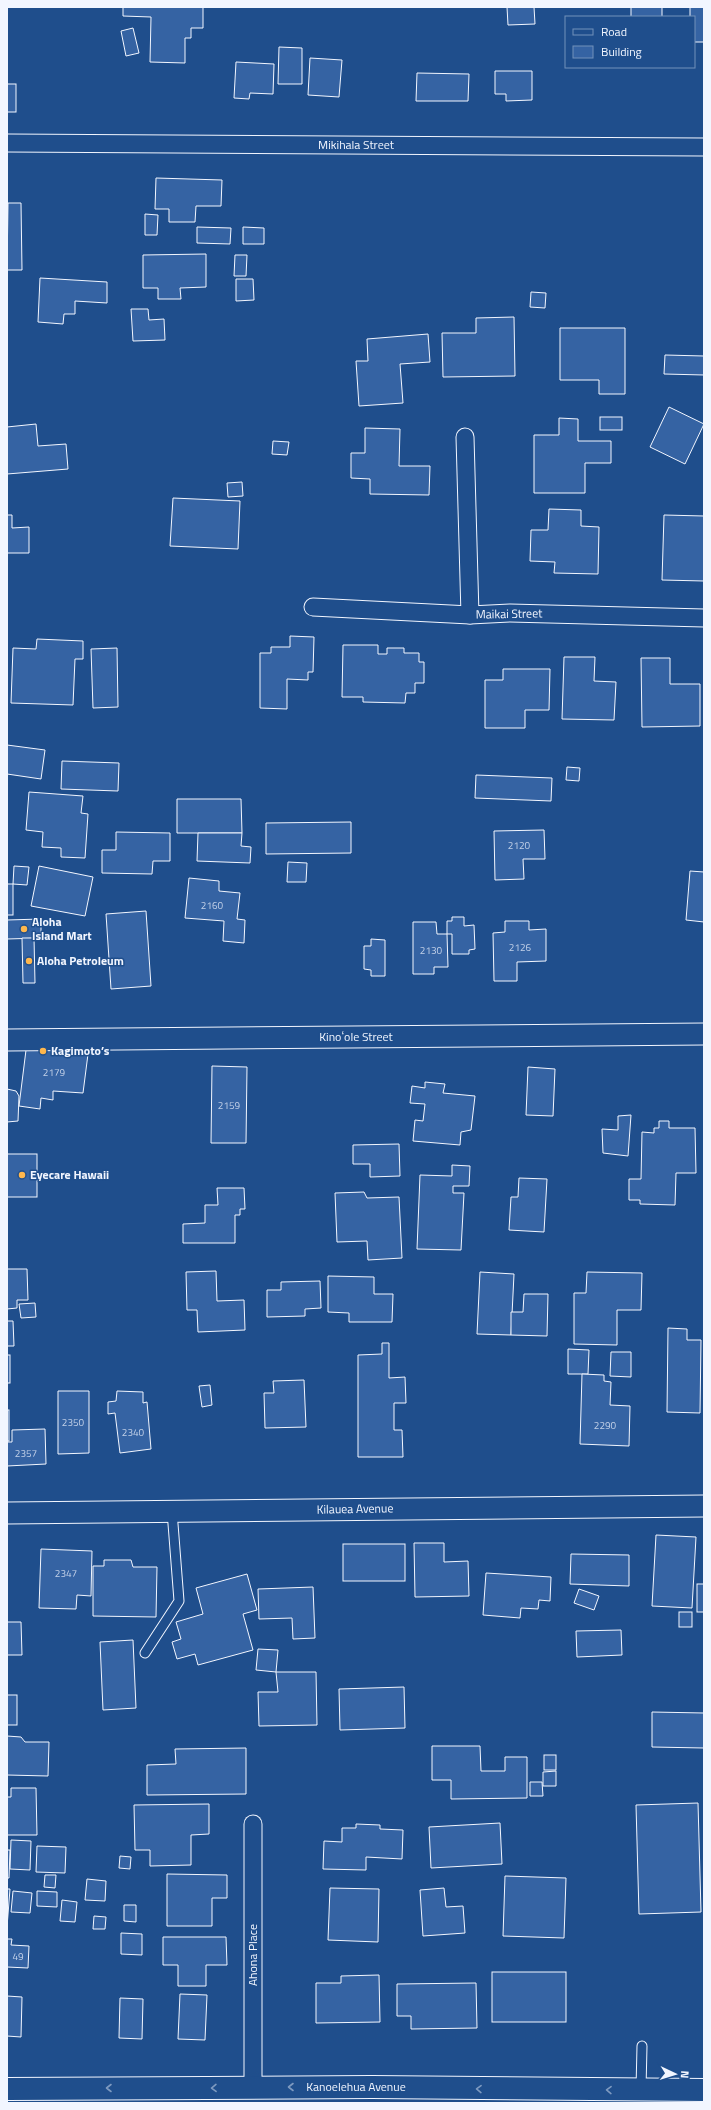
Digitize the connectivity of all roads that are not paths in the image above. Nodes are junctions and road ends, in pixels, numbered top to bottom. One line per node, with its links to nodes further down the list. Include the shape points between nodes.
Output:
1 (7, 143): 2 (street, Mikihala Street)
2 (704, 147)
3 (465, 436): 5 (street)
4 (313, 607): 5 (street, Maikai Street)
5 (470, 615): 6 (street, Maikai Street, via 510,613)
6 (704, 618)
7 (704, 1034): 8 (street, Kinoʻole Street)
8 (7, 1040)
9 (704, 1506): 10 (street, Kilauea Avenue)
10 (172, 1511): 11 (street, Kilauea Avenue); 12 (lane, via 179,1601)
11 (7, 1513)
12 (145, 1653)
13 (253, 1824): 15 (street, Ahona Place)
14 (642, 2046): 18 (lane)
15 (253, 2087): 16 (highway, Kanoelehua Avenue, one-way to 16); 18 (highway, Kanoelehua Avenue, one-way to 15)
16 (7, 2089)
17 (704, 2090): 18 (highway, Kanoelehua Avenue)
18 (642, 2091)

